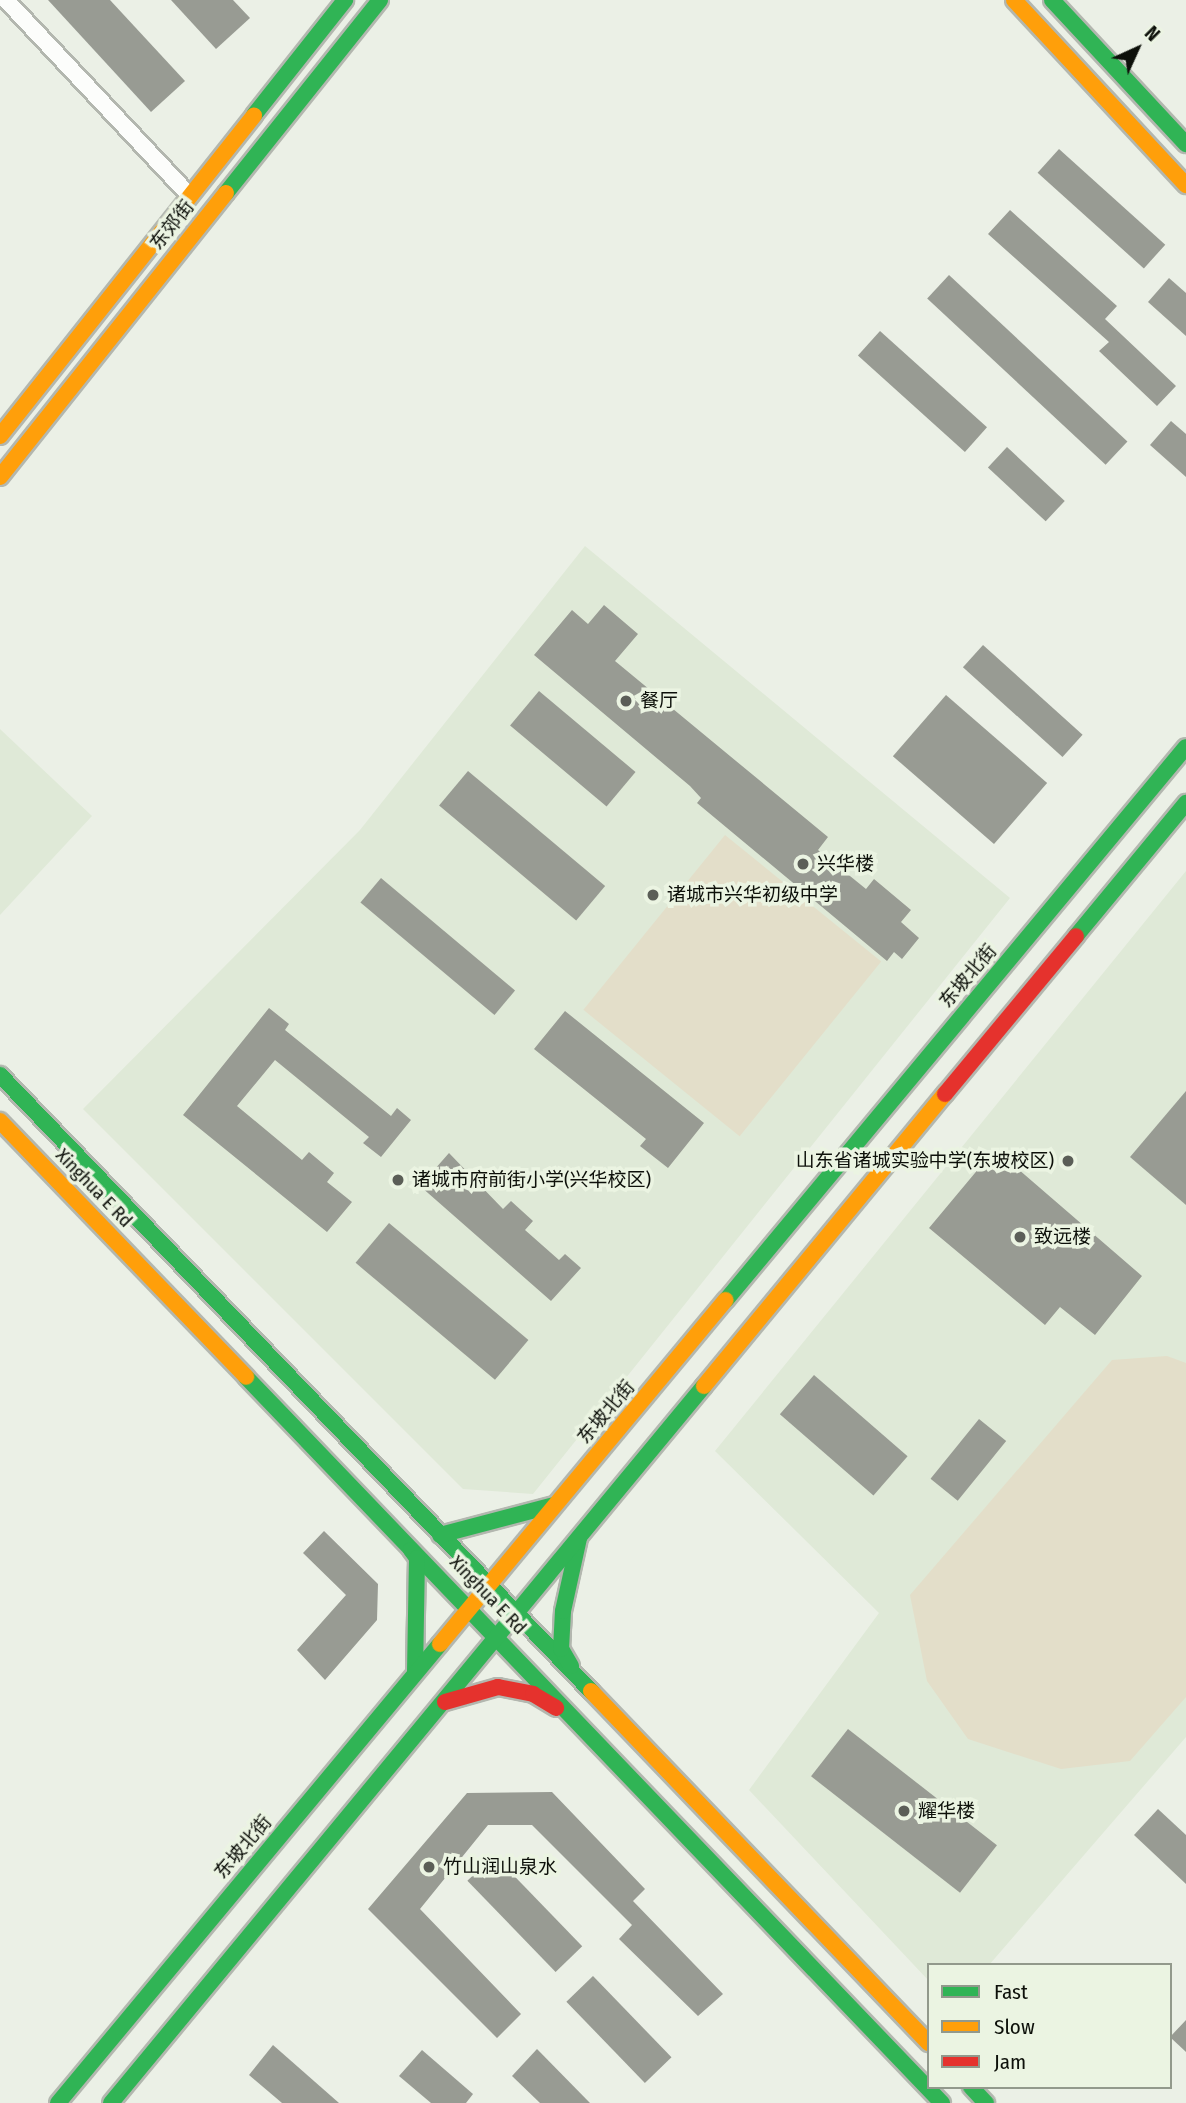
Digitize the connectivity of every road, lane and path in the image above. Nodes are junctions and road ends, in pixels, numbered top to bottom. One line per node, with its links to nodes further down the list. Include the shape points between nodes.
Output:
1 (6, 0): 8 (street)
2 (345, 0): 8 (main road, 东郊街)
3 (380, 0): 10 (main road, 东郊街)
4 (1014, 0): 7 (main road)
5 (1052, 0): 6 (main road)
6 (1186, 144)
7 (1186, 185)
8 (188, 194): 9 (main road, 东郊街)
9 (0, 436)
10 (0, 477)
11 (1186, 747): 15 (main road, 东坡北街)
12 (1186, 803): 16 (main road)
13 (0, 1075): 17 (main road)
14 (0, 1121): 18 (main road, Xinghua E Rd)
15 (556, 1504): 17 (main road, via 513,1520); 19 (main road, 东坡北街)
16 (581, 1531): 21 (main road); 24 (main road, via 567,1585 561,1649)
17 (440, 1535): 19 (main road)
18 (401, 1537): 20 (main road, Xinghua E Rd); 23 (main road, via 418,1558)
19 (489, 1584): 20 (main road, 东坡北街); 21 (main road)
20 (473, 1608): 22 (main road, Xinghua E Rd); 23 (main road, 东坡北街)
21 (515, 1612): 22 (main road); 24 (main road)
22 (498, 1634): 25 (main road); 26 (main road, Xinghua E Rd)
23 (415, 1673): 31 (main road, 东坡北街)
24 (579, 1680): 27 (main road)
25 (443, 1703): 26 (main road, via 498,1687 533,1694); 32 (main road)
26 (579, 1721): 28 (main road, Xinghua E Rd)
27 (927, 2041)
28 (927, 2087)
29 (929, 2089): 33 (main road, Xinghua E Rd)
30 (973, 2089): 34 (main road)
31 (58, 2103)
32 (111, 2103)
33 (942, 2103)
34 (986, 2103)

